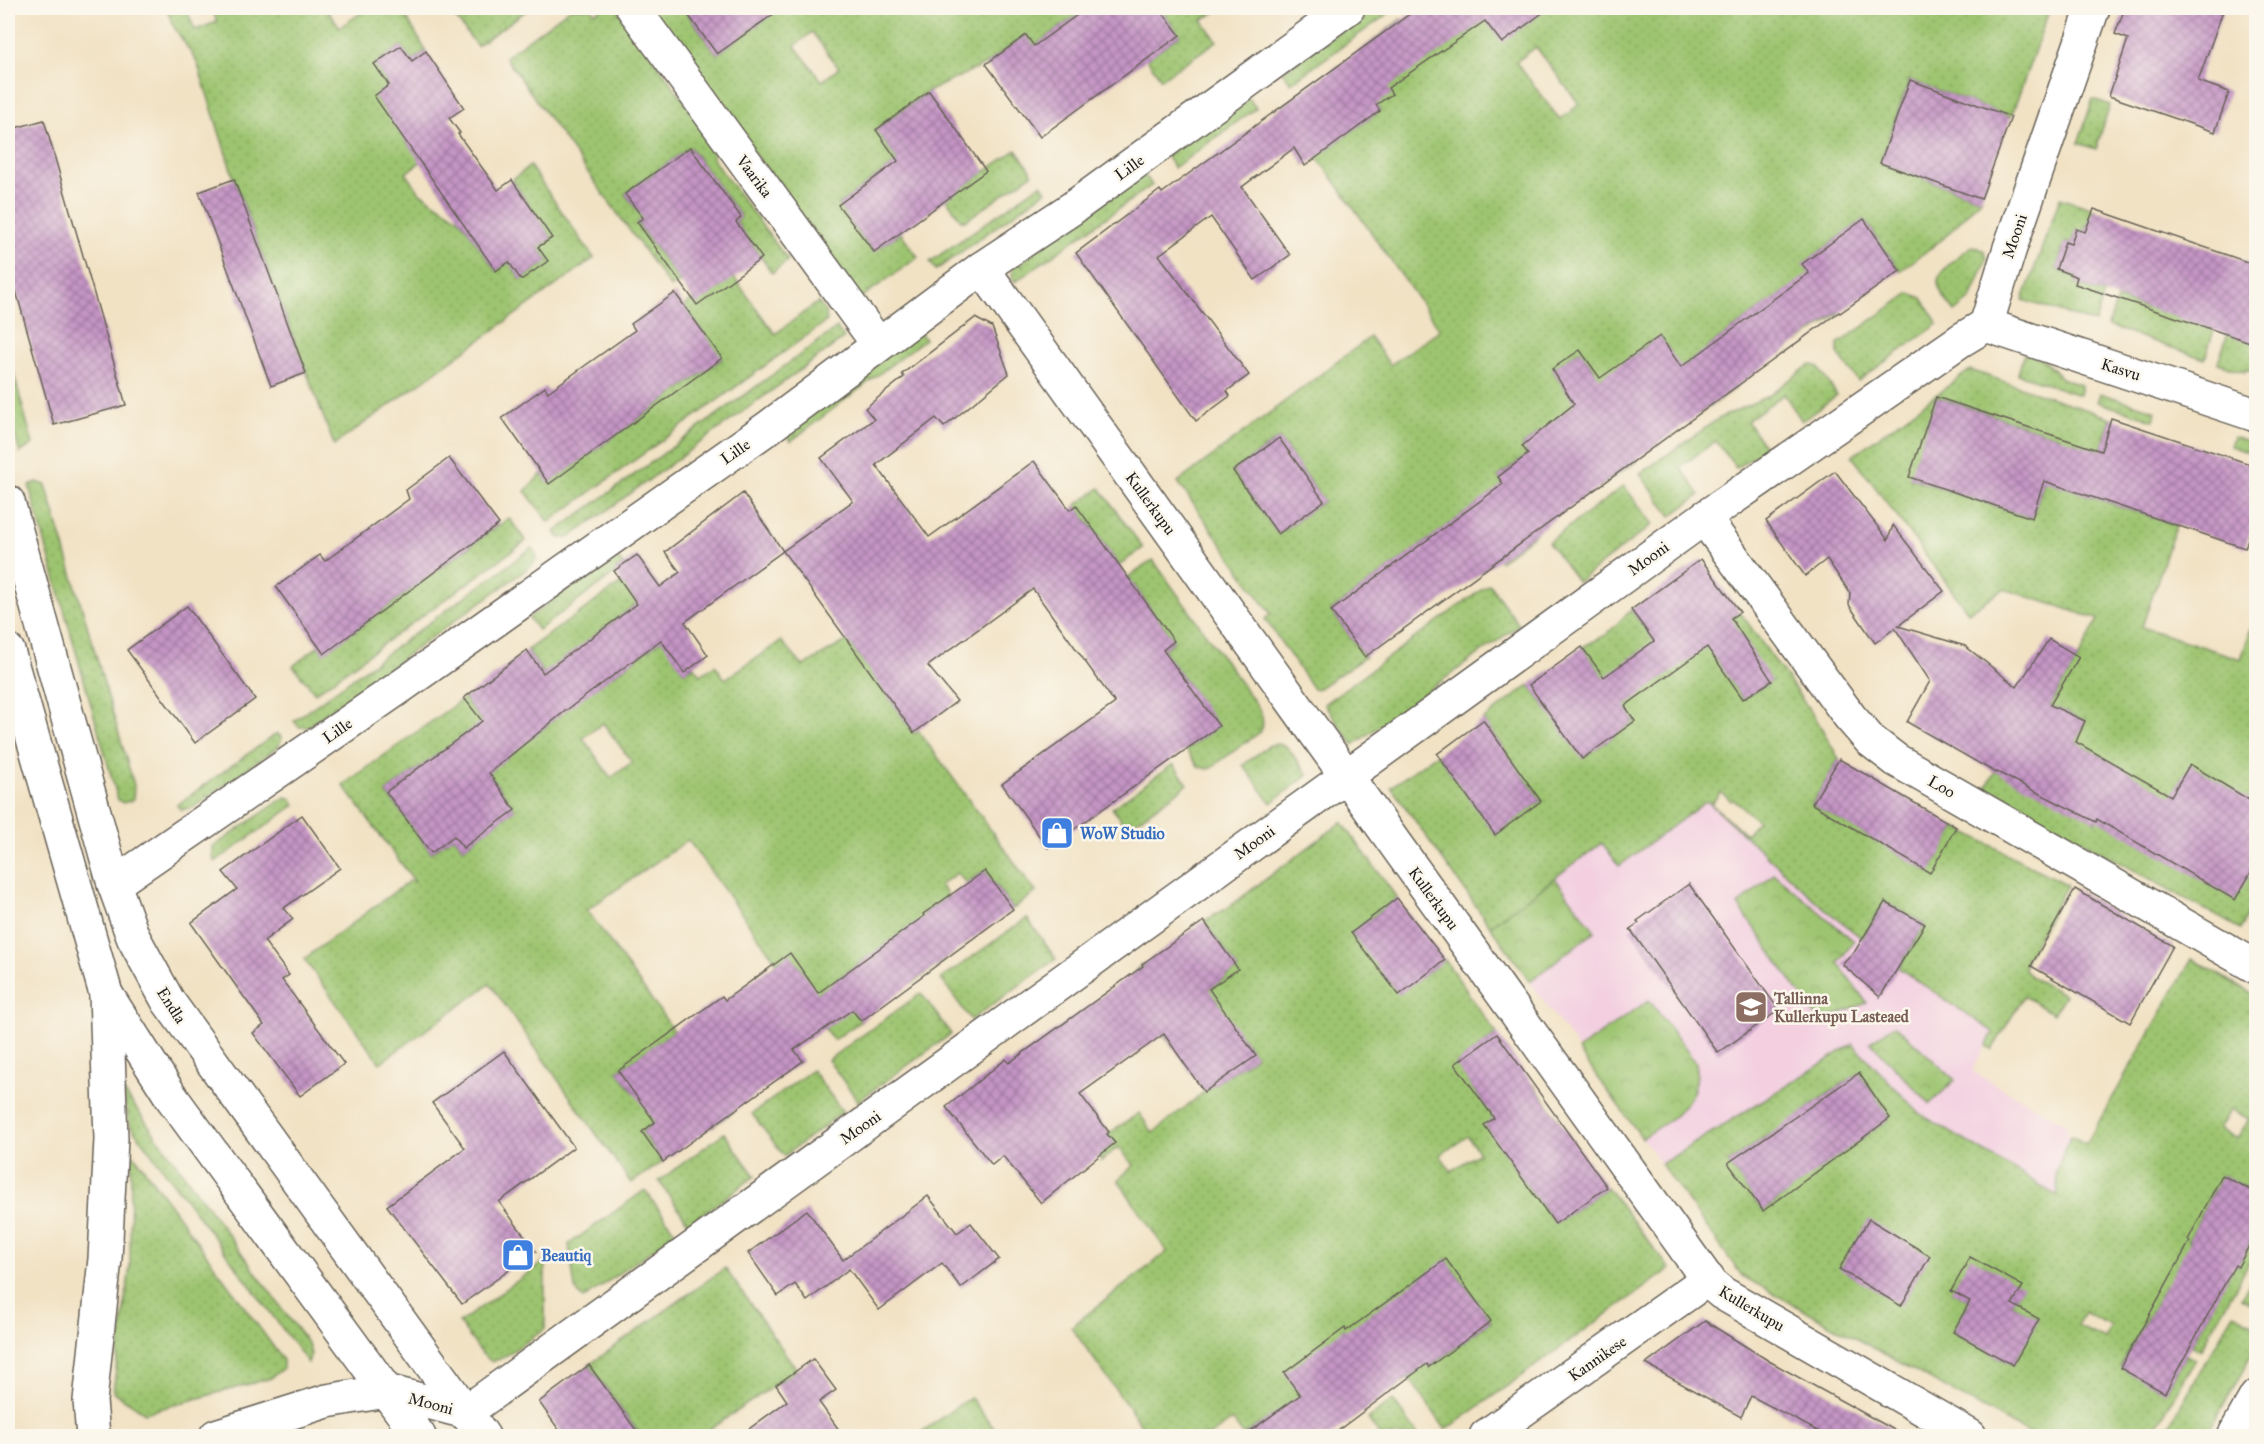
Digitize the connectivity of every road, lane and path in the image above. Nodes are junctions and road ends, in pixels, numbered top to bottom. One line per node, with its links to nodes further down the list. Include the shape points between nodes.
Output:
1 (633, 8): 6 (street, Vaarika)
2 (1348, 8): 4 (street, Lille, via 1071,209)
3 (2093, 8): 5 (street, Mooni)
4 (982, 268): 6 (street, Lille); 11 (street, Kullerkupu)
5 (1986, 325): 7 (street, Kasvu); 9 (street, Mooni)
6 (878, 344): 12 (street, Lille, via 769,427)
7 (2256, 415)
8 (8, 502): 12 (street, Endla)
9 (1704, 518): 11 (street, Mooni); 13 (street, Loo, via 1870,740 1896,760)
10 (8, 651): 14 (street)
11 (1346, 776): 15 (street, Kullerkupu); 18 (street, Mooni)
12 (114, 884): 18 (street, Endla, via 133,937 168,1001)
13 (2256, 967)
14 (106, 994): 16 (street, via 172,1098); 20 (street, via 111,1139 105,1259 90,1401)
15 (1708, 1279): 22 (street, Kannikese); 23 (street, Kullerkupu, via 1722,1293)
16 (386, 1391): 18 (street, Mooni); 19 (street, Mooni, via 327,1401); 21 (street)
17 (2256, 1397): 24 (street)
18 (474, 1424)
19 (229, 1434)
20 (93, 1437)
21 (419, 1437)
22 (1486, 1437)
23 (1970, 1437)
24 (2234, 1437)

